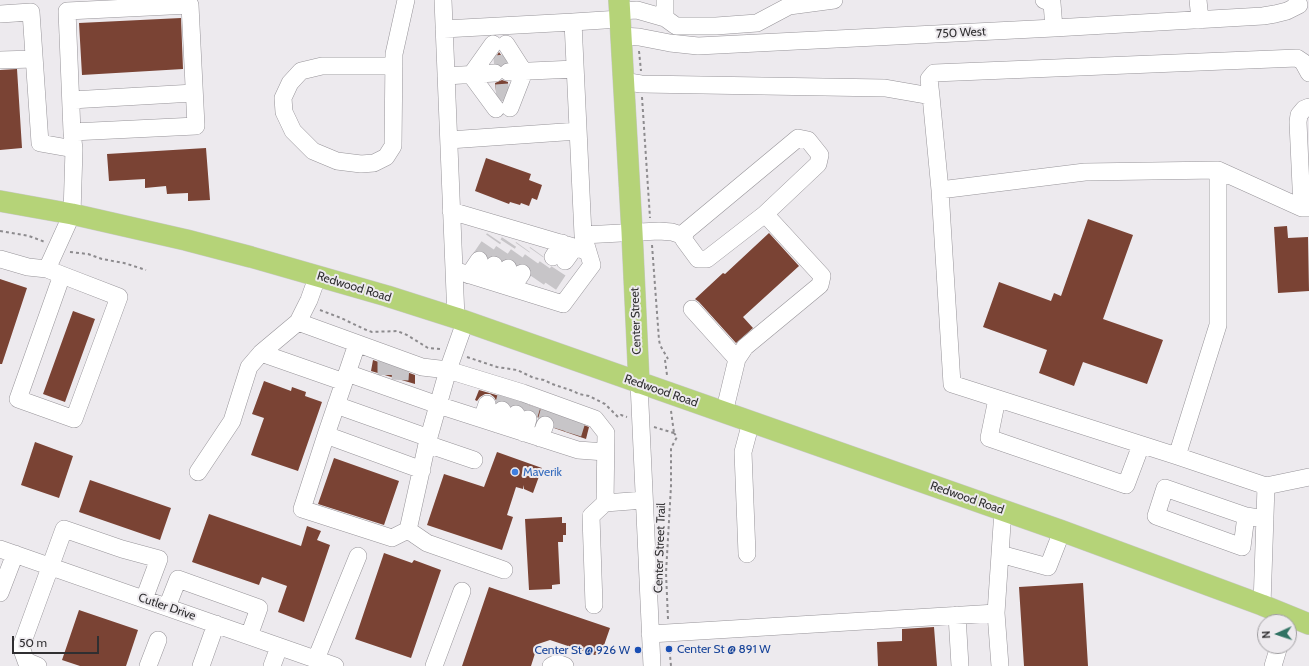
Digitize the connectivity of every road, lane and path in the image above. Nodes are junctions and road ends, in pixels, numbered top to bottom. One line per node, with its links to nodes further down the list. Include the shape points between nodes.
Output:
1 (406, 0): 18 (street, via 399,26)
2 (443, 0): 14 (street)
3 (665, 0): 10 (street)
4 (834, 0): 10 (street, via 789,6 757,22 676,26)
5 (1044, 0): 13 (street, via 1052,3)
6 (1198, 0): 11 (street)
7 (1301, 2): 11 (street, 750 West, via 1287,11 1275,14)
8 (0, 14): 16 (street, via 31,12)
9 (620, 17): 10 (street, via 637,10); 12 (street); 13 (street, 750 West, via 639,37 698,46); 23 (main road, Center Street)
10 (665, 18)
11 (1200, 20): 13 (street, 750 West)
12 (573, 22): 14 (street); 19 (street)
13 (1054, 28)
14 (444, 29): 22 (street)
15 (639, 50): 23 (path)
16 (34, 59): 17 (street); 32 (street, via 40,143)
17 (0, 60)
18 (394, 66): 18 (street, via 393,146 386,157 374,163 337,161 313,151 293,131 284,112 284,98 290,83 301,71 322,66)
19 (575, 69): 24 (street); 29 (street)
20 (1309, 73): 26 (street, via 1304,62 1297,58 934,73 929,79)
21 (471, 75): 22 (street); 24 (street); 24 (street); 24 (street)
22 (446, 76): 31 (street)
23 (632, 76): 26 (street, via 641,84 885,88); 41 (main road, Center Street)
24 (503, 77)
25 (194, 93): 27 (street); 27 (street, via 190,5 66,11); 30 (street, via 196,126)
26 (931, 96): 34 (street)
27 (71, 100): 30 (street)
28 (1309, 107): 36 (street, via 1299,115 1298,122)
29 (578, 131): 31 (street); 44 (street)
30 (72, 132): 32 (street)
31 (448, 140): 37 (street)
32 (74, 149): 38 (street)
33 (1218, 170): 34 (street, via 1085,172); 36 (street); 78 (street, via 1218,325)
34 (940, 190): 65 (street, via 952,384)
35 (0, 201): 38 (main road, Redwood Road)
36 (1306, 208)
37 (451, 211): 44 (street, via 520,238); 51 (street)
38 (72, 214): 49 (street); 50 (main road, Redwood Road, via 251,256)
39 (765, 214): 42 (street, via 707,259 698,259 684,240); 42 (street, via 818,164 820,155 808,140 798,138 685,232); 60 (street, via 822,276 820,285 745,347)
40 (0, 231): 43 (path, via 29,236)
41 (632, 232): 42 (street, via 672,232); 44 (street); 64 (main road, Center Street)
42 (684, 236)
43 (46, 243)
44 (577, 244): 47 (street); 51 (street, via 592,265 563,304 539,289)
45 (67, 251): 48 (path)
46 (0, 259): 49 (street)
47 (559, 259)
48 (146, 270)
49 (54, 272): 49 (street, via 119,297 74,419 18,399)
50 (318, 275): 52 (street); 54 (main road, Redwood Road)
51 (483, 279): 51 (street, via 501,267); 54 (street)
52 (306, 305): 55 (street); 57 (path, via 372,332 397,331 428,348)
53 (692, 309): 60 (street)
54 (460, 320): 61 (street); 64 (main road, Redwood Road)
55 (298, 322): 56 (street); 58 (street)
56 (357, 344): 62 (street); 63 (street)
57 (442, 349)
58 (261, 353): 63 (street); 81 (street, via 249,366 232,421)
59 (464, 356): 70 (path, via 492,366 517,370 589,396 605,404 618,417)
60 (737, 359): 69 (street)
61 (448, 370): 62 (street, via 422,366); 67 (street); 68 (street)
62 (393, 371): 63 (street); 67 (street)
63 (345, 378): 66 (street)
64 (639, 383): 69 (main road, Redwood Road); 84 (street, Center Street)
65 (997, 399): 76 (street); 76 (street, via 989,438 1126,485)
66 (336, 405): 74 (street); 75 (street)
67 (438, 405): 68 (street); 75 (street)
68 (510, 407): 72 (street); 72 (street)
69 (724, 413): 71 (main road, Redwood Road)
70 (621, 415)
71 (751, 422): 86 (main road, Redwood Road); 92 (street, via 743,452)
72 (560, 424): 77 (street, via 578,450); 77 (street, via 595,419 606,433)
73 (674, 433): 109 (path, Center Street Trail, via 677,437 671,448 666,573)
74 (326, 435): 80 (street); 89 (street, via 302,509 392,538)
75 (428, 441): 79 (street); 80 (street)
76 (1141, 445): 78 (street)
77 (606, 452): 85 (street)
78 (1177, 456): 83 (street)
79 (474, 460)
80 (422, 470): 89 (street)
81 (198, 472)
82 (1309, 477): 83 (street)
83 (1266, 486): 88 (street)
84 (644, 500): 85 (street); 110 (street, Center Street)
85 (605, 503): 100 (street, via 591,516)
86 (1004, 510): 90 (main road, Redwood Road); 93 (street)
87 (1246, 516): 87 (street, via 1242,546 1156,516 1165,488); 88 (street)
88 (1265, 519): 101 (street)
89 (408, 530): 96 (street, via 427,543)
90 (1062, 531): 93 (street, via 1048,567); 101 (main road, Redwood Road)
91 (8, 551): 95 (street, Cutler Drive); 98 (street)
92 (747, 554)
93 (1000, 554): 103 (street)
94 (358, 556): 115 (street)
95 (50, 566): 99 (street, Cutler Drive); 99 (street, via 64,529 159,559); 116 (street, via 21,647 26,660)
96 (504, 570)
97 (462, 591): 121 (street)
98 (0, 592)
99 (144, 599): 102 (street, Cutler Drive)
100 (594, 605)
101 (1262, 605): 104 (main road, Redwood Road)
102 (167, 607): 107 (street, Cutler Drive); 111 (street, via 178,579 259,608)
103 (996, 613): 105 (street); 127 (street)
104 (1278, 614)
105 (957, 615): 109 (street); 126 (street)
106 (1297, 621): 108 (main road, Redwood Road)
107 (216, 624): 111 (street, Cutler Drive); 118 (street)
108 (1309, 624)
109 (669, 633): 110 (street); 125 (path, Center Street Trail)
110 (650, 634): 124 (street, Center Street)
111 (249, 636): 113 (street, Cutler Drive)
112 (158, 640): 117 (street)
113 (279, 646): 115 (street, Cutler Drive); 119 (street)
114 (1277, 654): 128 (street)
115 (316, 659): 120 (street, Cutler Drive)
116 (38, 666)
117 (148, 666)
118 (201, 666)
119 (272, 666)
120 (335, 666)
121 (434, 666)
122 (551, 666): 123 (street, via 557,663)
123 (565, 666)
124 (652, 666)
125 (671, 666)
126 (960, 666)
127 (1000, 666)
128 (1273, 666)

